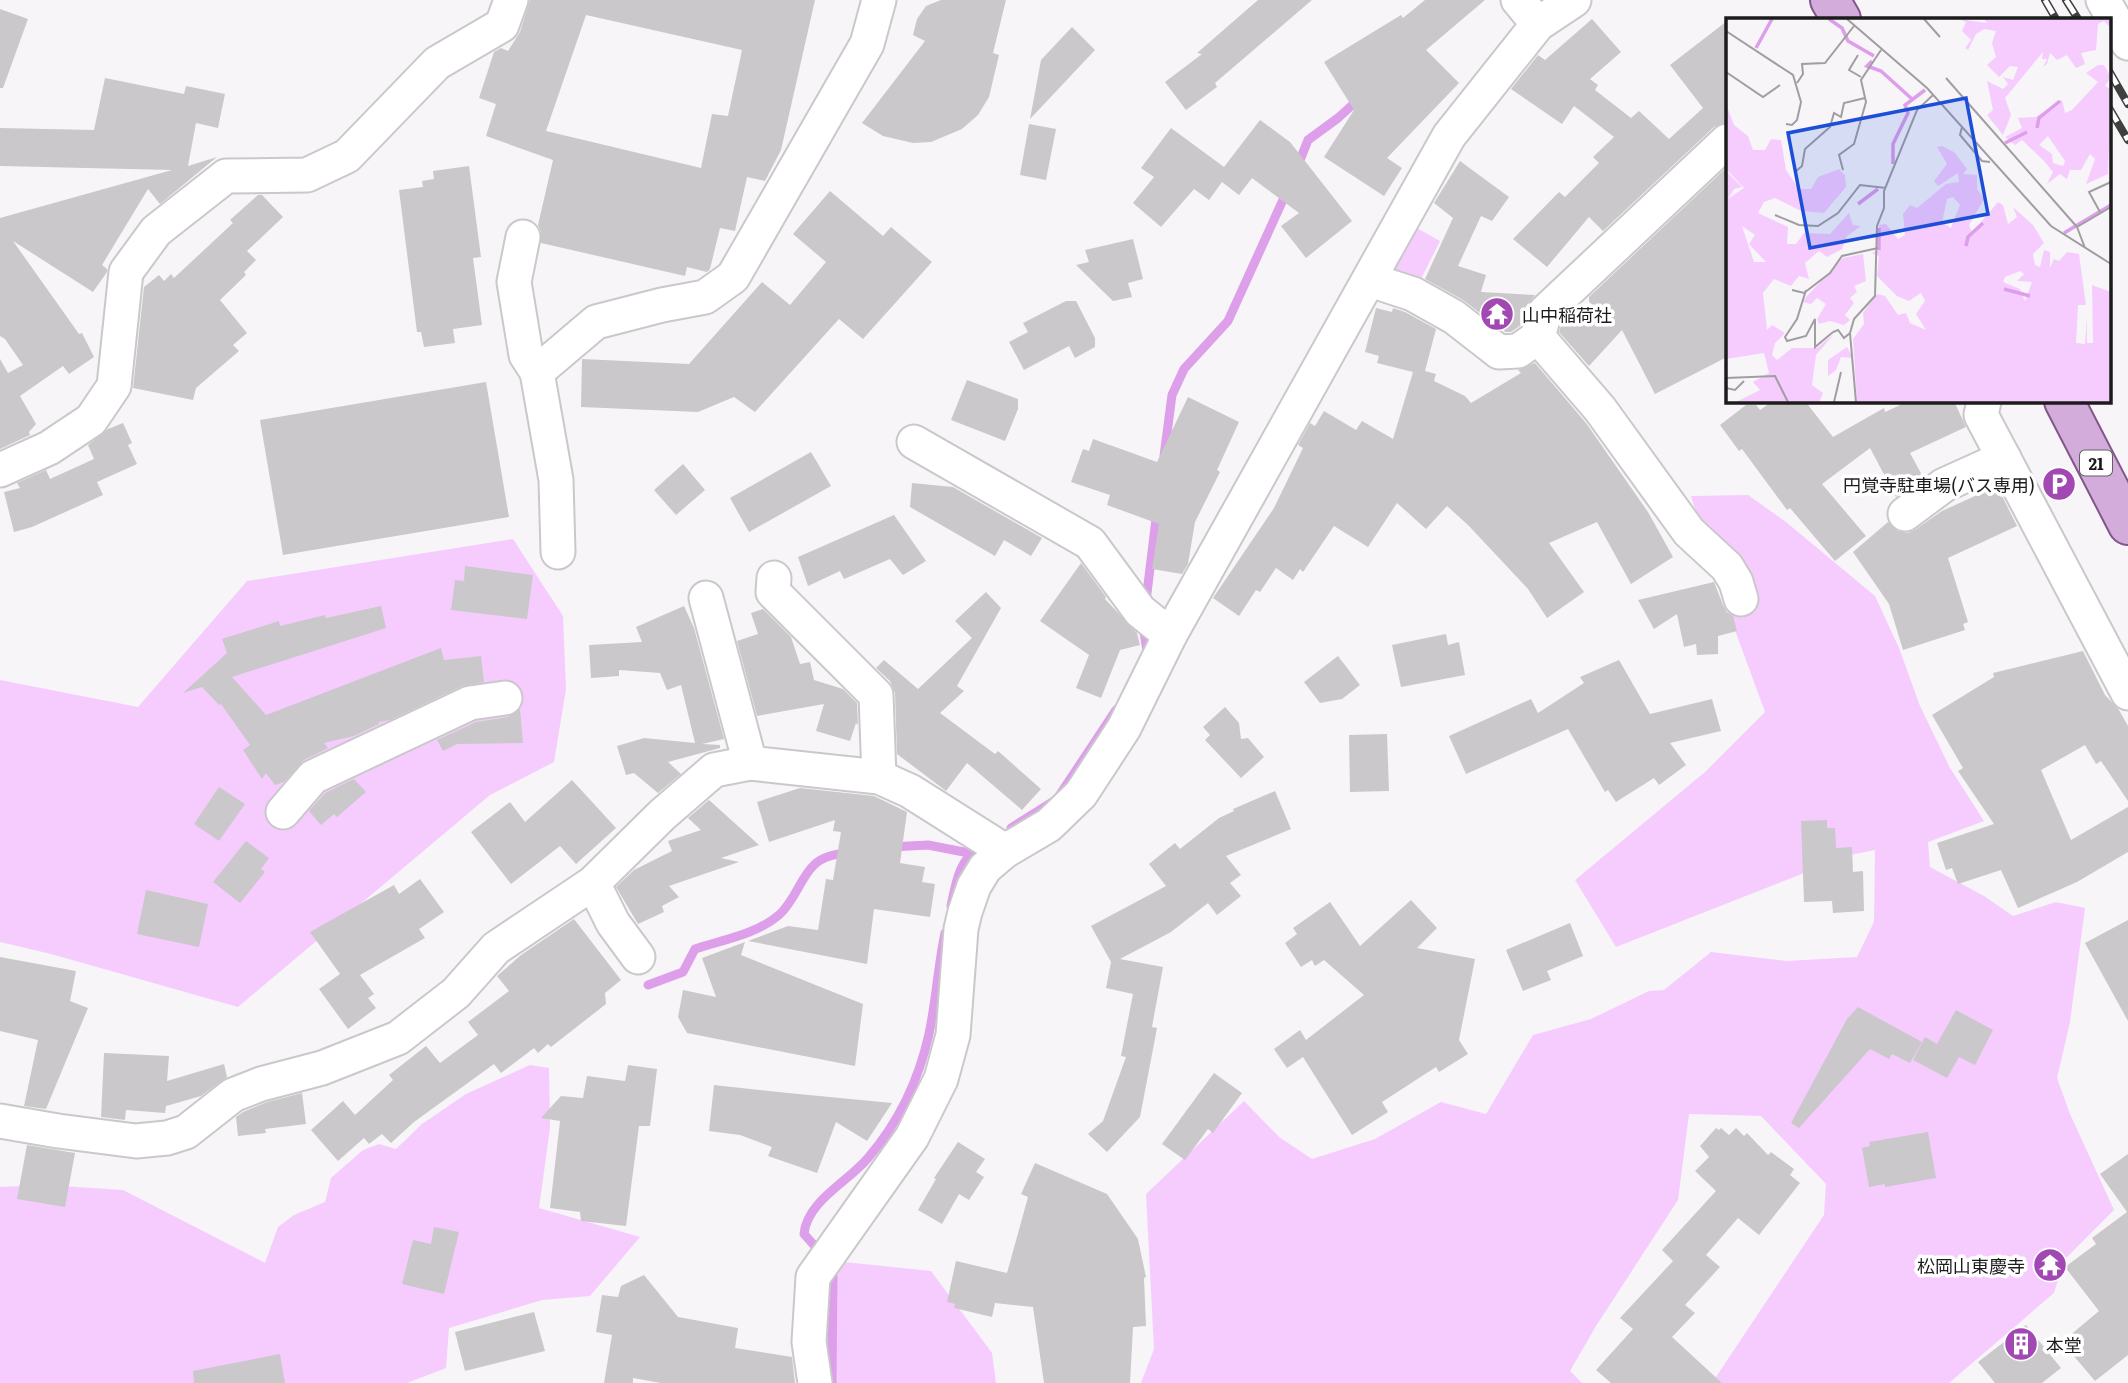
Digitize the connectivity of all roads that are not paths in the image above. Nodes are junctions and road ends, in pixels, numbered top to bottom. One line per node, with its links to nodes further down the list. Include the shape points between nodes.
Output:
1 (511, 0): 18 (street, via 502,25 437,63 347,156 307,175 226,176 156,231 126,272 114,386 91,420 50,448)
2 (879, 0): 13 (street, via 867,44 733,277 705,297 596,322)
3 (1574, 0): 6 (street)
4 (1830, 0): 7 (main road)
5 (2103, 0): 8 (street)
6 (1528, 12): 11 (street, via 1449,136)
7 (1840, 18)
8 (2127, 40)
9 (1726, 142): 12 (street, via 1545,312)
10 (523, 237): 13 (street, via 514,282 526,355)
11 (1370, 280): 12 (street, via 1413,294 1454,317 1499,352 1518,351); 25 (street)
12 (1538, 337): 24 (street, via 1600,409 1689,532 1727,567)
13 (537, 372): 21 (street, via 556,480)
14 (1984, 402): 17 (street, via 1981,415)
15 (2065, 402): 20 (main road, 21)
16 (914, 442): 25 (street, via 1090,543 1140,611)
17 (2004, 458): 19 (street, via 1944,485); 26 (street)
18 (0, 471)
19 (1905, 514)
20 (2128, 525)
21 (558, 552)
22 (774, 579): 29 (street, via 773,592 876,695)
23 (706, 598): 28 (street)
24 (1741, 599)
25 (1170, 635): 31 (street, via 1124,728 1081,794 1049,825)
26 (2128, 693)
27 (505, 698): 30 (street, via 470,703 313,777)
28 (750, 763): 29 (street); 32 (street, via 714,770)
29 (879, 777): 31 (street, via 910,791)
30 (283, 812)
31 (1005, 851): 35 (street, via 985,868 965,912 951,1045 942,1079 912,1137 813,1277 809,1342)
32 (593, 883): 33 (street, via 613,923); 34 (street, via 496,948 456,993 398,1038 233,1096 186,1132 136,1141)
33 (638, 957)
34 (0, 1121)
35 (815, 1383)

